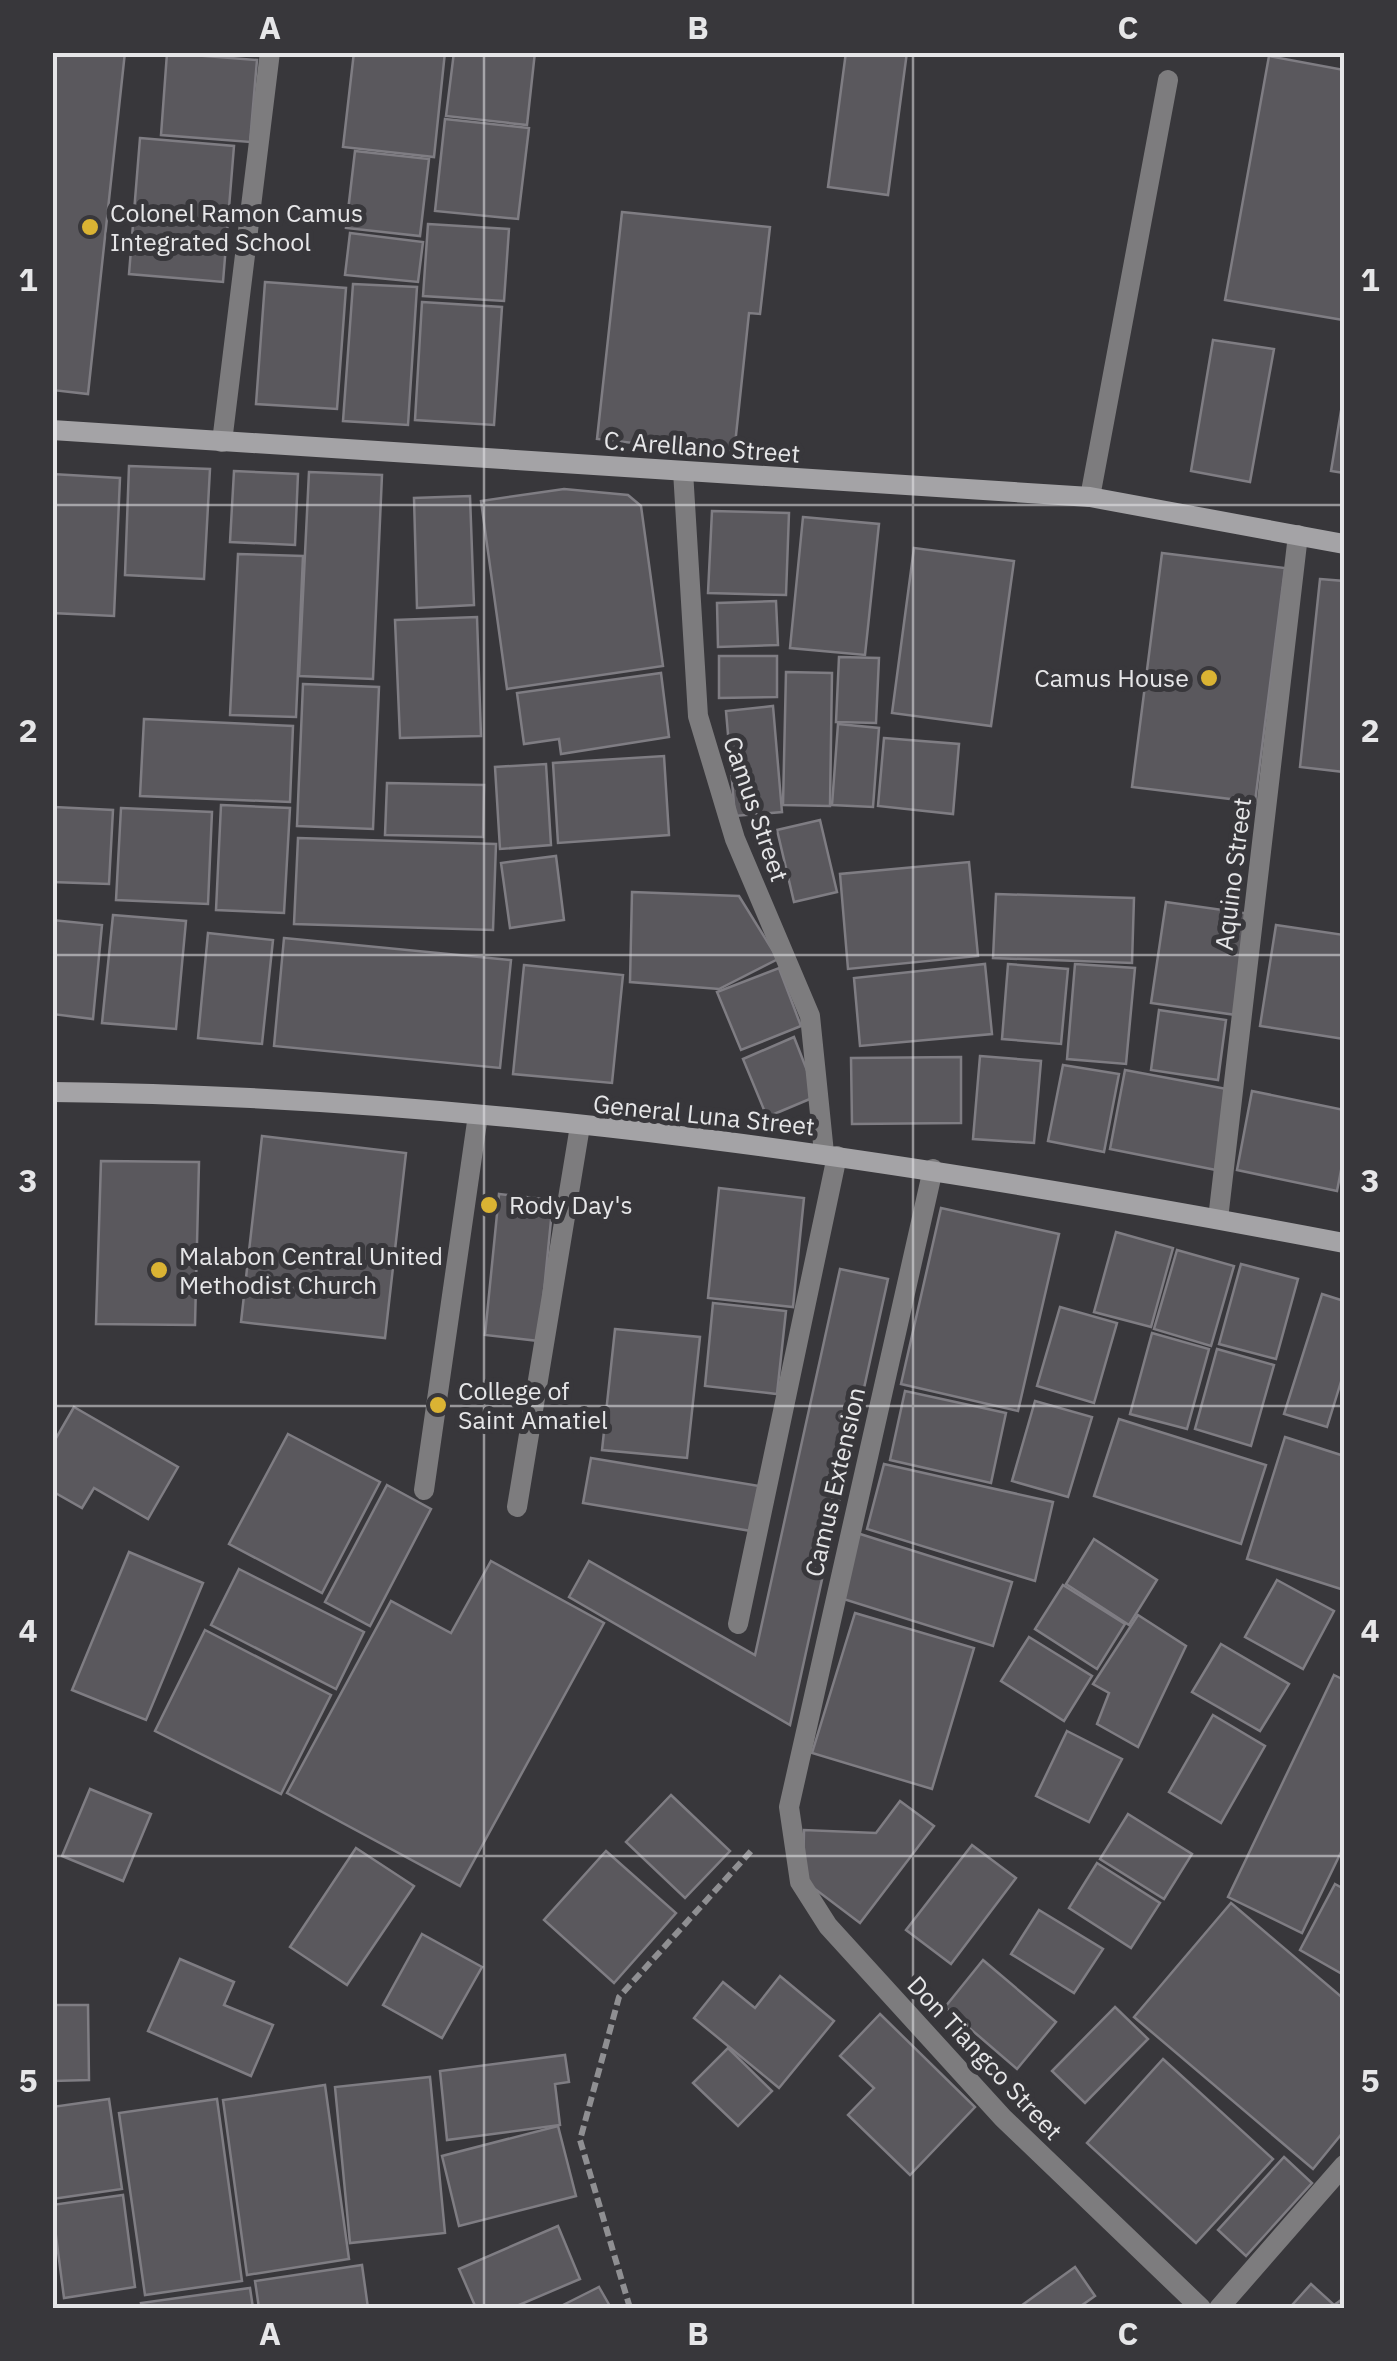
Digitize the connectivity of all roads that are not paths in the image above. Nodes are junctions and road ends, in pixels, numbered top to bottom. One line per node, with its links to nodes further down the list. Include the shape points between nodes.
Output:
1 (270, 52): 4 (street)
2 (1168, 80): 6 (street)
3 (52, 430): 4 (main road, C. Arellano Street)
4 (222, 442): 5 (main road, C. Arellano Street)
5 (682, 471): 6 (main road, C. Arellano Street); 12 (street, Camus Street, via 698,716 734,838 810,1016)
6 (1090, 497): 7 (main road, C. Arellano Street)
7 (1298, 535): 8 (main road, C. Arellano Street); 14 (street, Aquino Street)
8 (1344, 544)
9 (52, 1092): 10 (main road, General Luna Street, via 186,1093)
10 (478, 1115): 11 (main road, General Luna Street); 16 (street)
11 (580, 1126): 12 (main road, General Luna Street); 17 (street)
12 (831, 1154): 13 (main road, General Luna Street); 18 (street, Camus Street)
13 (933, 1170): 14 (main road, General Luna Street); 19 (street, Camus Extension)
14 (1218, 1219): 15 (main road, General Luna Street)
15 (1344, 1243)
16 (424, 1490)
17 (518, 1506)
18 (738, 1624)
19 (789, 1807): 21 (street, Don Tiangco Street, via 800,1882 828,1926 1003,2118)
20 (1344, 2165): 22 (street)
21 (1202, 2308)
22 (1218, 2308)

